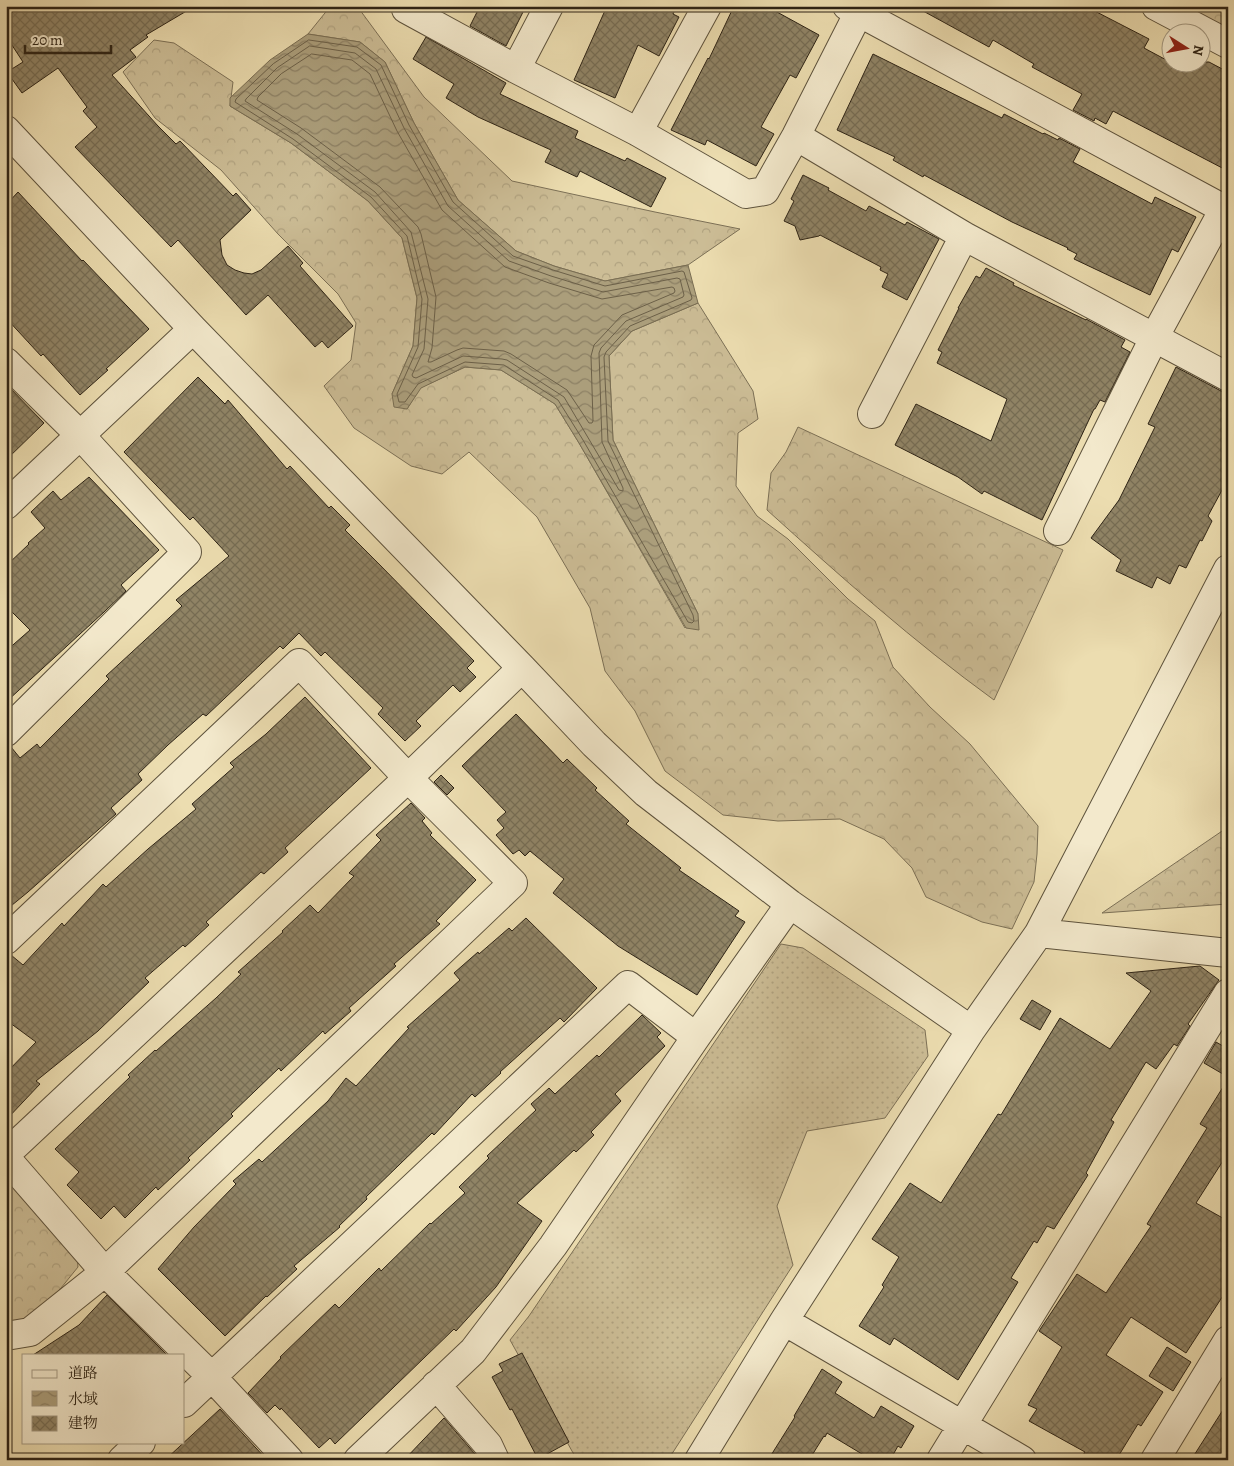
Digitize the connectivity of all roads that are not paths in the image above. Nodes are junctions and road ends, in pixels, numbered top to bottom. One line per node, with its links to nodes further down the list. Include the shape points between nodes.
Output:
1 (406, 6): 7 (street, via 406,9)
2 (549, 6): 7 (street)
3 (707, 6): 9 (street)
4 (1156, 6): 6 (street)
5 (856, 8): 10 (street); 13 (street, via 1224,210)
6 (1228, 44)
7 (516, 69): 9 (street)
8 (6, 130): 12 (street)
9 (638, 132): 10 (street, via 746,194 764,191)
10 (796, 136): 11 (street)
11 (964, 236): 13 (street); 16 (street)
12 (193, 329): 17 (street); 21 (street)
13 (1154, 338): 15 (street); 19 (street)
14 (6, 362): 17 (street)
15 (1228, 377)
16 (872, 414)
17 (80, 435): 18 (street); 22 (street, via 187,552)
18 (6, 505)
19 (1058, 531)
20 (1228, 569): 25 (street)
21 (522, 668): 23 (street); 24 (street, via 646,793)
22 (6, 732)
23 (408, 778): 26 (street, via 299,663); 31 (street); 33 (street, via 513,883)
24 (790, 904): 29 (street); 30 (street)
25 (1039, 933): 27 (street); 29 (street)
26 (6, 940)
27 (1228, 953)
28 (1228, 993): 41 (street)
29 (971, 1030): 34 (street)
30 (696, 1037): 38 (street, via 628,985); 39 (street, via 553,1246 473,1351)
31 (6, 1154)
32 (6, 1158): 33 (street)
33 (105, 1272): 35 (street, via 30,1332); 38 (street)
34 (784, 1321): 41 (street); 47 (street)
35 (6, 1336)
36 (1228, 1340): 37 (street)
37 (1219, 1374): 50 (street)
38 (212, 1377): 40 (street); 44 (street)
39 (436, 1385): 45 (street); 46 (street, via 488,1445)
40 (185, 1402)
41 (962, 1425): 48 (street); 49 (street)
42 (139, 1444): 43 (street)
43 (122, 1460)
44 (289, 1460)
45 (358, 1460)
46 (496, 1460)
47 (699, 1460)
48 (941, 1460)
49 (1022, 1460)
50 (1155, 1460)

